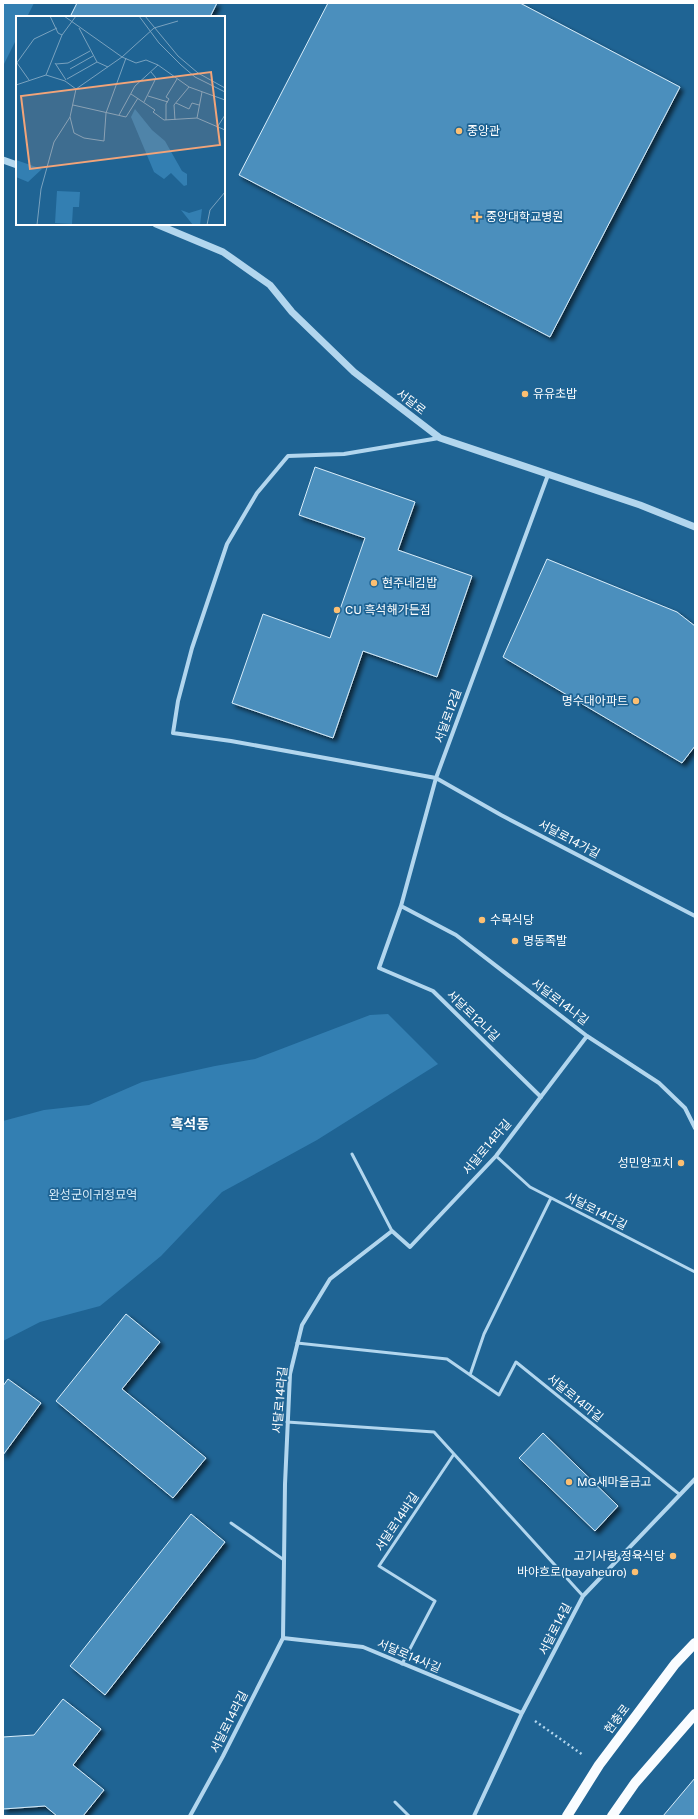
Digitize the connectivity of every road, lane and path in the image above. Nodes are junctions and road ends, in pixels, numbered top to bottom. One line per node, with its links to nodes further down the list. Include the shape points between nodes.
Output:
1 (3, 160): 2 (street)
2 (16, 165)
3 (158, 225): 4 (street, 서달로, via 223,252 270,284 292,312 354,372)
4 (440, 438): 5 (street, 서달로); 7 (street, 서달로14가길, via 357,453 288,456 257,493 226,544 192,648 178,701 173,733)
5 (548, 475): 6 (street, 서달로, via 640,505); 7 (street, 서달로12길)
6 (695, 527)
7 (436, 778): 8 (street, 서달로12길); 9 (street, 서달로14가길, via 501,815)
8 (401, 906): 10 (street, 서달로12길); 11 (street, 서달로14나길, via 456,935)
9 (695, 916)
10 (379, 968): 12 (street, 서달로12나길, via 433,991)
11 (587, 1036): 12 (street, 서달로14라길); 13 (street, 서달로14나길, via 659,1082 685,1108)
12 (540, 1097): 15 (street, 서달로14라길)
13 (695, 1128)
14 (352, 1154): 17 (lane)
15 (496, 1156): 16 (lane, 서달로14다길, via 530,1187); 17 (street, 서달로14라길, via 410,1247)
16 (551, 1198): 18 (lane, 서달로14다길); 20 (lane, via 484,1334)
17 (392, 1231): 19 (street, 서달로14라길, via 330,1279 302,1324)
18 (695, 1272)
19 (297, 1343): 20 (lane, 서달로14마길, via 448,1359); 21 (street, 서달로14라길, via 290,1374)
20 (470, 1375): 24 (lane, 서달로14마길, via 499,1395 516,1362)
21 (287, 1422): 22 (lane, via 434,1432); 26 (street, 서달로14라길)
22 (454, 1454): 27 (lane); 30 (lane, 서달로14바길, via 379,1566 435,1602)
23 (695, 1479): 24 (street, 서달로14길)
24 (680, 1494): 27 (street, 서달로14길)
25 (231, 1523): 26 (lane)
26 (284, 1560): 28 (street, 서달로14라길)
27 (583, 1596): 31 (street, 서달로14길)
28 (283, 1638): 30 (street, 서달로14사길, via 363,1647); 35 (street, 서달로14라길)
29 (695, 1644): 33 (main road, 현충로, via 675,1664)
30 (402, 1664): 31 (street, 서달로14사길)
31 (522, 1713): 33 (path); 37 (street, 서달로14길)
32 (695, 1714): 39 (main road, via 635,1783)
33 (599, 1765): 38 (main road, 현충로)
34 (395, 1802): 36 (lane)
35 (190, 1816)
36 (408, 1816)
37 (474, 1816)
38 (567, 1816)
39 (612, 1816)

